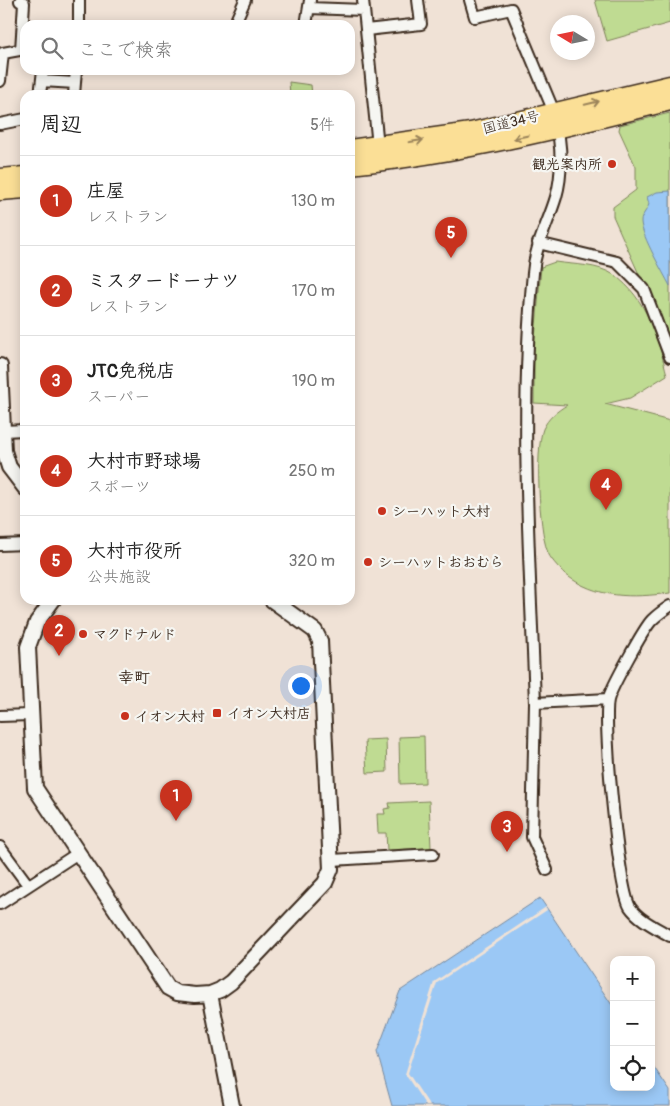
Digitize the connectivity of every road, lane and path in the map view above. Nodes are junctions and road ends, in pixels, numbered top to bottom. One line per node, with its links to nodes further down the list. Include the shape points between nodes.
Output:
1 (79, 0): 9 (street)
2 (244, 0): 10 (street)
3 (418, 0): 12 (street, via 421,24)
4 (470, 0): 23 (street, via 475,17 511,9)
5 (20, 1): 8 (street, via 24,3)
6 (310, 4): 7 (street); 11 (street)
7 (364, 5): 12 (street)
8 (24, 20)
9 (79, 20)
10 (236, 20)
11 (307, 20)
12 (366, 30): 27 (street)
13 (20, 50): 17 (street, via 3,53)
14 (43, 75): 16 (street)
15 (75, 75): 18 (street)
16 (42, 81): 18 (street); 20 (street)
17 (0, 82)
18 (74, 83): 21 (street)
19 (670, 85): 23 (highway, 国道34号, one-way to 19)
20 (41, 90)
21 (74, 90)
22 (670, 101): 26 (highway, 国道34号)
23 (554, 112): 26 (street); 27 (highway, 国道34号, one-way to 23, via 471,132)
24 (20, 120): 25 (street)
25 (0, 124)
26 (558, 129): 29 (highway, 国道34号, one-way to 29, via 466,149); 34 (street, via 562,167 556,198)
27 (378, 146): 28 (highway, 国道34号)
28 (355, 148)
29 (355, 163)
30 (20, 176): 31 (highway)
31 (0, 178)
32 (20, 189): 33 (highway)
33 (0, 191)
34 (538, 243): 35 (street, via 617,262 644,289); 47 (street, via 533,272 525,421)
35 (670, 357)
36 (0, 366): 37 (street)
37 (0, 384): 39 (street)
38 (20, 430): 39 (street)
39 (3, 431): 40 (street, via 9,467)
40 (20, 481)
41 (20, 544): 42 (street)
42 (0, 545)
43 (49, 605): 48 (street, via 37,622 28,647)
44 (279, 605): 53 (street, via 315,631 320,641)
45 (670, 606): 46 (street, via 651,621)
46 (608, 699): 47 (street); 57 (street, via 615,822 626,895 642,919)
47 (535, 703): 54 (street, via 532,837)
48 (30, 715): 49 (street); 51 (street, via 35,788)
49 (0, 716)
50 (0, 847): 55 (street)
51 (78, 853): 55 (street); 58 (street, via 168,988 177,993)
52 (433, 854): 53 (street)
53 (332, 860): 58 (street, via 325,883 231,982)
54 (547, 870)
55 (28, 885): 56 (street)
56 (0, 904)
57 (670, 936)
58 (210, 994): 59 (street)
59 (232, 1106)

